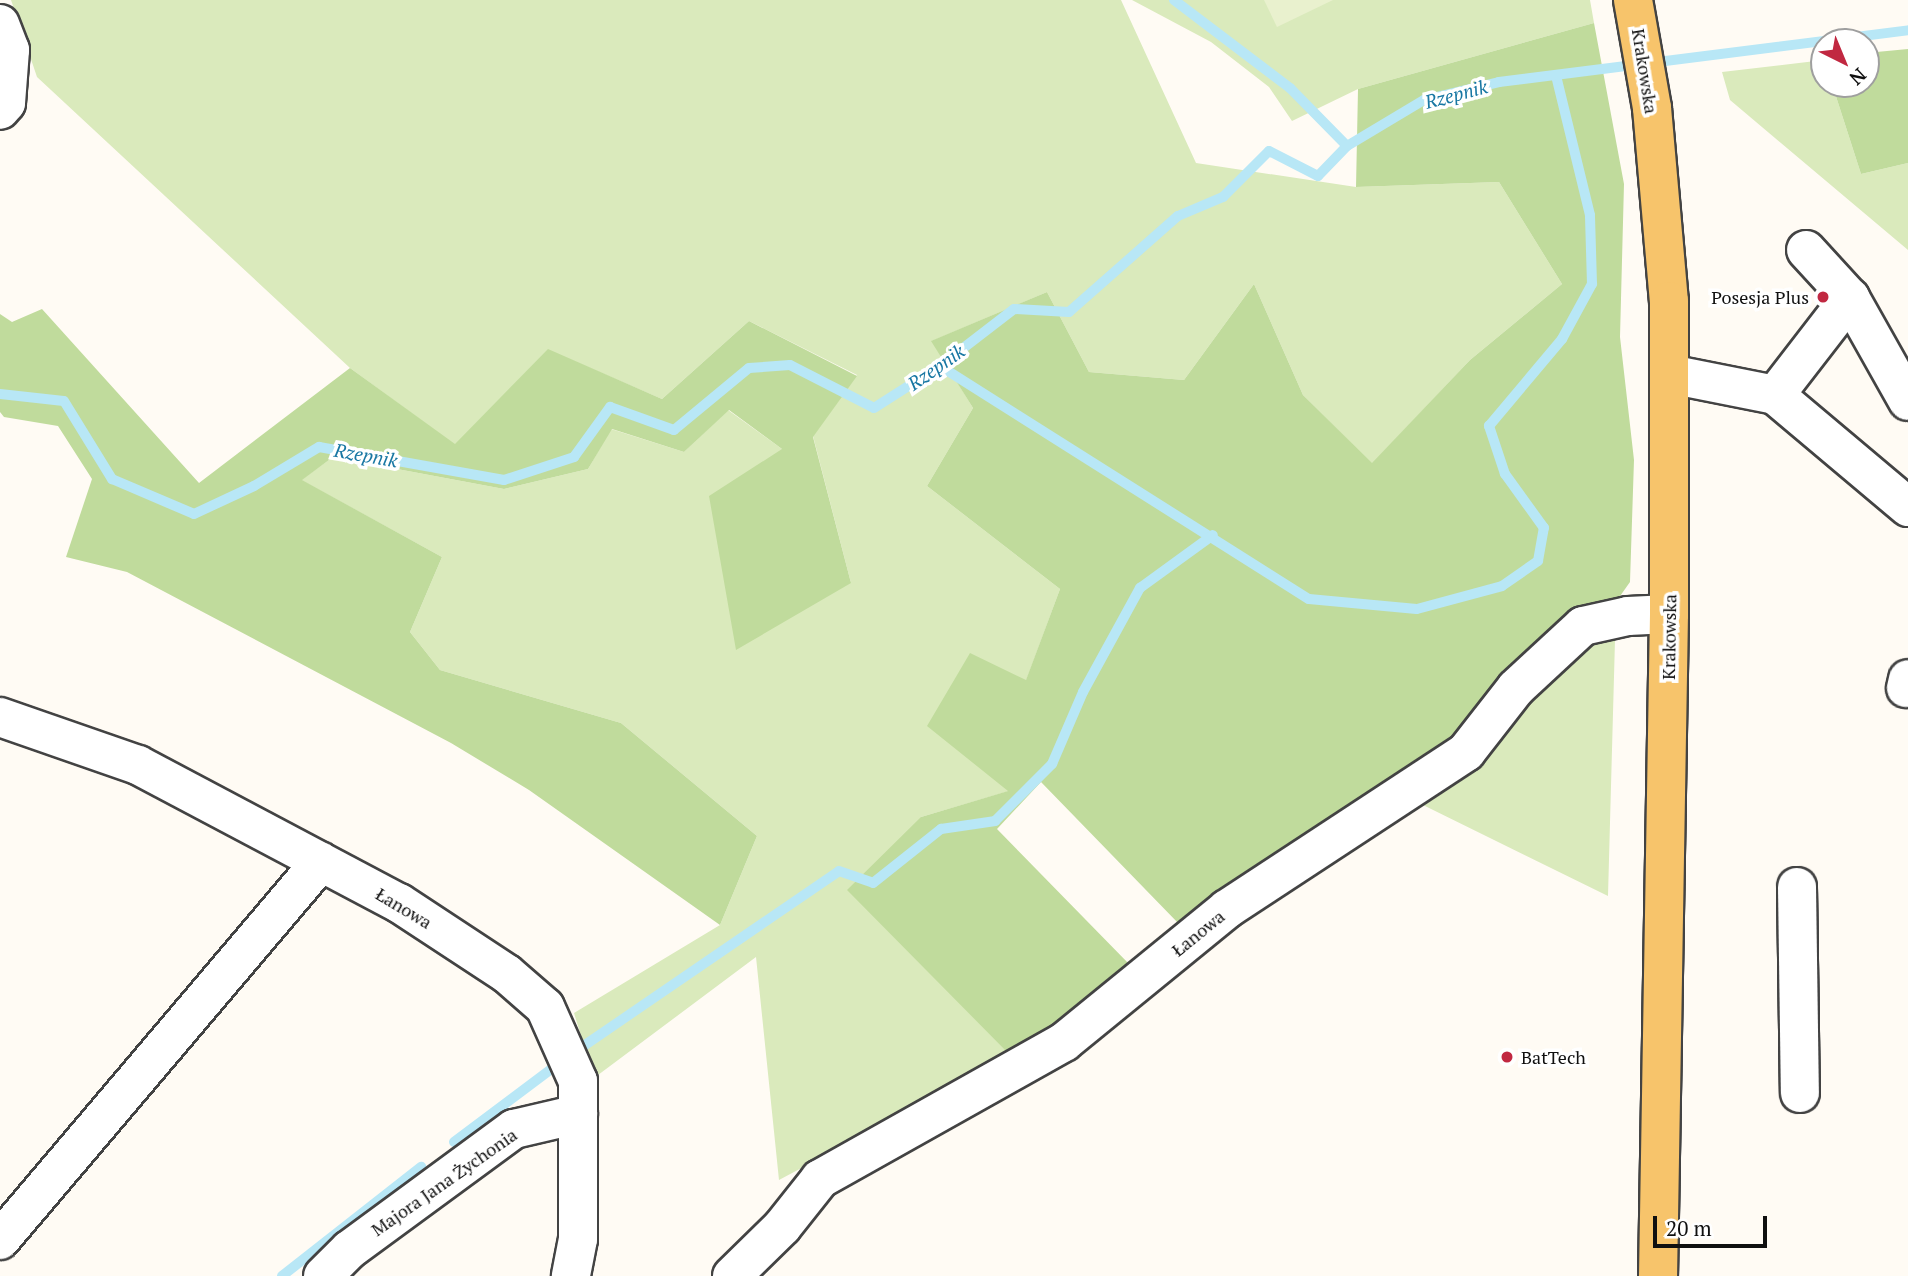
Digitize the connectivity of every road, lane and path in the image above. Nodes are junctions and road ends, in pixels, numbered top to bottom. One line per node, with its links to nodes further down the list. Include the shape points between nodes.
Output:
1 (1635, 10): 6 (main road, Krakowska, via 1652,108 1665,235)
2 (0, 24): 3 (street, via 10,50 6,103)
3 (0, 110)
4 (1806, 250): 5 (street)
5 (1850, 298): 7 (street); 8 (street)
6 (1670, 374): 7 (street); 10 (main road, Krakowska)
7 (1775, 395): 9 (street)
8 (1908, 401)
9 (1908, 507)
10 (1669, 614): 19 (street, Łanowa, via 1628,616 1583,626 1516,688 1466,752 1227,909 1065,1042 820,1179 782,1227); 20 (main road, Krakowska)
11 (0, 718): 12 (street, Łanowa, via 138,765)
12 (321, 862): 15 (street, Łanowa, via 398,903 507,974 545,1007 578,1081); 16 (street)
13 (1797, 887): 14 (street)
14 (1800, 1093)
15 (578, 1114): 17 (street, Majora Jana Żychonia, via 514,1129 349,1250); 18 (street, Łanowa, via 578,1239)
16 (0, 1240)
17 (323, 1276)
18 (571, 1276)
19 (732, 1276)
20 (1658, 1276)

